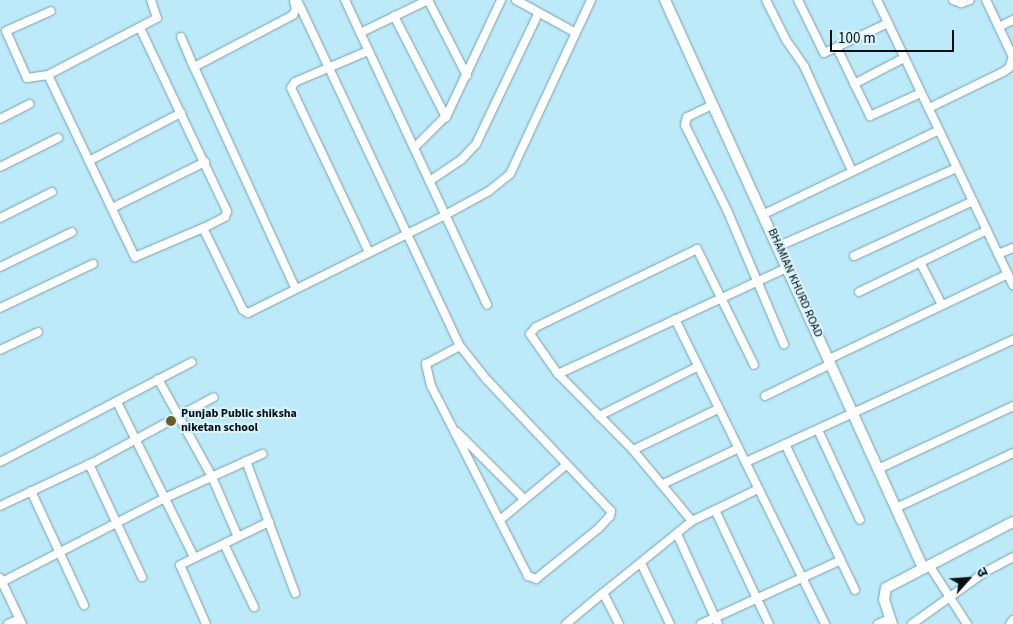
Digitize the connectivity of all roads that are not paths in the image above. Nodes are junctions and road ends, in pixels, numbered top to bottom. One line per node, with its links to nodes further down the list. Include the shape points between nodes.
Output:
1 (151, 0): 22 (street, via 158,17)
2 (295, 0): 30 (street, via 293,15); 31 (street)
3 (345, 0): 23 (street)
4 (428, 0): 18 (street); 33 (street)
5 (501, 0): 33 (street)
6 (516, 0): 17 (street)
7 (591, 0): 24 (street)
8 (665, 0): 37 (street, BHAMIAN KHURD ROAD)
9 (766, 0): 49 (street, via 786,40 804,66)
10 (798, 0): 26 (street, via 823,52)
11 (888, 0): 15 (street)
12 (953, 0): 13 (street, via 961,3)
13 (970, 0)
14 (986, 0): 21 (street)
15 (878, 2): 20 (street)
16 (51, 10): 32 (street, via 6,31 27,78)
17 (538, 14): 24 (street); 50 (street, via 476,144 462,159)
18 (394, 16): 23 (street); 40 (street)
19 (1013, 20): 21 (street)
20 (888, 23): 26 (street); 29 (street)
21 (999, 27): 28 (street)
22 (140, 28): 32 (street); 39 (street)
23 (360, 33): 27 (street)
24 (576, 33): 54 (street, via 510,174 489,191)
25 (181, 37): 30 (street)
26 (837, 48): 34 (street)
27 (368, 51): 31 (street); 44 (street)
28 (1013, 57): 38 (street, via 1009,68 1003,72)
29 (904, 58): 34 (street); 35 (street)
30 (194, 67): 73 (street)
31 (328, 68): 60 (street); 63 (street, via 295,82 292,88)
32 (48, 75): 45 (street)
33 (467, 76): 40 (street)
34 (854, 84): 35 (street, via 871,116)
35 (921, 93): 38 (street)
36 (29, 104): 41 (street)
37 (712, 105): 55 (street, BHAMIAN KHURD ROAD); 71 (street, via 687,118 684,123 727,210)
38 (929, 108): 42 (street)
39 (181, 113): 45 (street); 46 (street)
40 (446, 117): 44 (street)
41 (0, 119)
42 (939, 130): 48 (street); 49 (street)
43 (58, 138): 47 (street)
44 (416, 146): 50 (street)
45 (89, 161): 53 (street)
46 (205, 162): 53 (street); 57 (street, via 228,213)
47 (0, 167)
48 (957, 168): 52 (street); 61 (street)
49 (852, 171): 55 (street)
50 (431, 180): 54 (street)
51 (52, 192): 56 (street)
52 (973, 201): 58 (street); 65 (street)
53 (112, 208): 57 (street, via 136,258)
54 (447, 214): 60 (street); 76 (street)
55 (764, 214): 61 (street, BHAMIAN KHURD ROAD)
56 (0, 218)
57 (203, 228): 73 (street, via 244,312 248,313)
58 (987, 230): 64 (street); 66 (street)
59 (72, 232): 68 (street)
60 (408, 234): 63 (street); 83 (street)
61 (779, 246): 69 (street, BHAMIAN KHURD ROAD)
62 (1013, 248): 64 (street)
63 (370, 252): 73 (street)
64 (998, 254): 70 (street)
65 (854, 256)
66 (920, 262): 74 (street); 77 (street)
67 (93, 264): 78 (street)
68 (0, 267)
69 (788, 267): 71 (street); 86 (street, BHAMIAN KHURD ROAD)
70 (1008, 274): 72 (street); 77 (street)
71 (756, 282): 75 (street); 82 (street)
72 (1013, 283)
73 (295, 288)
74 (859, 292)
75 (722, 297): 79 (street); 87 (street); 89 (street, via 697,249 646,272 532,330 532,339)
76 (487, 304)
77 (942, 305): 86 (street)
78 (0, 308)
79 (675, 319): 88 (street); 89 (street)
80 (38, 332): 84 (street)
81 (1013, 340): 96 (street)
82 (784, 344)
83 (460, 346): 99 (street, via 428,362 425,367); 111 (street)
84 (0, 350)
85 (192, 362): 90 (street)
86 (830, 362): 91 (street); 96 (street, BHAMIAN KHURD ROAD)
87 (754, 365)
88 (697, 367): 95 (street); 97 (street)
89 (558, 374): 97 (street)
90 (158, 379): 93 (street); 98 (street)
91 (765, 396)
92 (214, 397): 98 (street)
93 (117, 402): 101 (street); 108 (street)
94 (1013, 406): 112 (street)
95 (718, 409): 103 (street); 104 (street)
96 (854, 414): 100 (street); 112 (street, BHAMIAN KHURD ROAD)
97 (599, 416): 104 (street)
98 (177, 417): 101 (street); 113 (street)
99 (452, 427): 118 (street); 122 (street)
100 (818, 430): 102 (street); 123 (street)
101 (136, 439): 110 (street); 117 (street)
102 (785, 444): 109 (street); 134 (street)
103 (736, 449): 109 (street); 114 (street)
104 (633, 450): 114 (street)
105 (1013, 453): 120 (street)
106 (262, 454): 107 (street)
107 (246, 461): 113 (street); 125 (street)
108 (0, 462)
109 (746, 462): 115 (street)
110 (89, 464): 116 (street); 127 (street)
111 (566, 465): 118 (street); 122 (street, via 611,511 599,528 539,577 532,579)
112 (878, 469): 120 (street, BHAMIAN KHURD ROAD)
113 (212, 476): 117 (street); 129 (street)
114 (663, 484): 124 (street)
115 (758, 489): 121 (street); 138 (street)
116 (31, 492): 119 (street); 131 (street)
117 (165, 498): 127 (street); 132 (street)
118 (524, 499): 122 (street)
119 (0, 506)
120 (896, 508): 136 (street, BHAMIAN KHURD ROAD)
121 (715, 510): 124 (street); 144 (street)
122 (500, 520)
123 (860, 520)
124 (692, 521): 128 (street)
125 (269, 522): 129 (street); 141 (street)
126 (1013, 522): 136 (street)
127 (116, 523): 131 (street); 137 (street)
128 (678, 534): 135 (street); 149 (street)
129 (238, 537): 130 (street)
130 (224, 544): 132 (street); 146 (street)
131 (58, 552): 139 (street); 145 (street)
132 (194, 557): 152 (street, via 180,569)
133 (1013, 557): 143 (street)
134 (839, 561): 138 (street); 140 (street)
135 (641, 563): 142 (street); 155 (street)
136 (926, 566): 143 (street); 150 (street, via 886,588 884,600)
137 (142, 577)
138 (800, 578): 144 (street); 158 (street)
139 (1, 581): 148 (street)
140 (855, 590)
141 (295, 593)
142 (604, 593): 153 (street); 154 (street)
143 (949, 596): 160 (street); 161 (street)
144 (757, 600): 149 (street); 157 (street)
145 (84, 605)
146 (254, 607)
147 (1013, 620): 162 (street)
148 (20, 621): 151 (street)
149 (716, 621): 156 (street)
150 (891, 621): 159 (street)
151 (8, 624)
152 (206, 624)
153 (566, 624)
154 (619, 624)
155 (670, 624)
156 (701, 624)
157 (769, 624)
158 (825, 624)
159 (878, 624)
160 (912, 624)
161 (967, 624)
162 (1010, 624)

